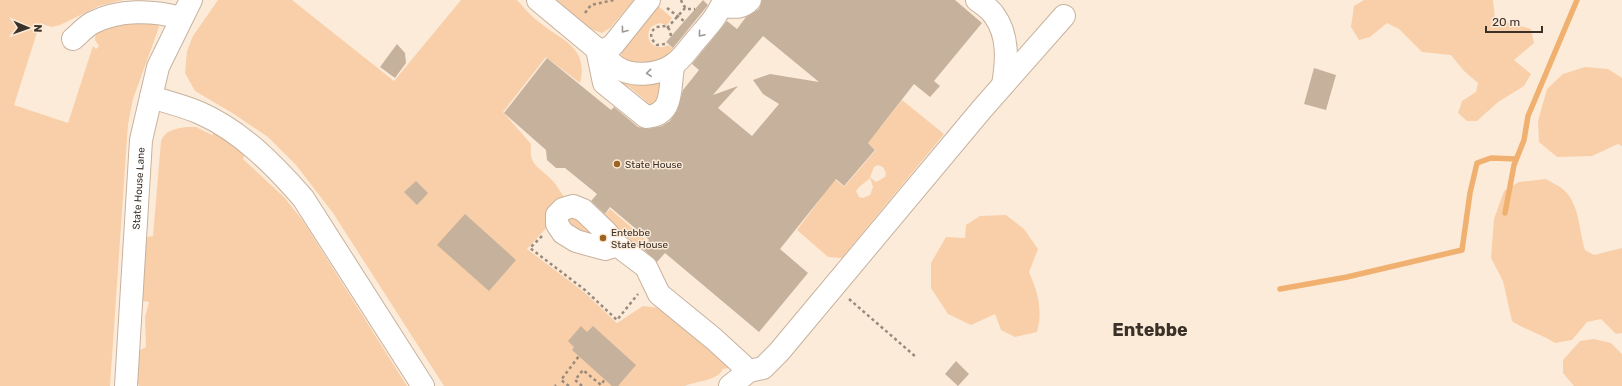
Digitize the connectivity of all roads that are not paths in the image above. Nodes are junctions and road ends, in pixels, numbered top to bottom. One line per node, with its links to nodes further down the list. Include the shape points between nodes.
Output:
1 (538, 0): 9 (street)
2 (750, 0): 5 (street, via 739,7)
3 (977, 0): 11 (street, via 994,14 1002,31 1007,64)
4 (656, 2): 9 (street, one-way to 9, via 613,45 606,50)
5 (723, 3): 10 (street, one-way to 10, via 719,13)
6 (186, 9): 8 (street, via 165,14 137,12 115,15 92,23); 12 (street, State House Lane, via 158,67)
7 (1064, 16): 11 (street)
8 (73, 39)
9 (597, 49): 10 (street, one-way to 9, via 656,72 636,74 616,67); 10 (street, via 604,83 646,117 659,113 667,103 671,94)
10 (674, 64)
11 (1004, 85): 14 (street, via 779,352 763,368)
12 (151, 97): 15 (street, State House Lane, via 141,140); 16 (street, via 200,113 224,126 252,146 281,174 303,198)
13 (618, 245): 13 (street, via 583,210 573,206 562,209 557,215 563,233 576,241 605,248); 14 (street, via 646,267 659,294)
14 (749, 371): 17 (street)
15 (126, 386)
16 (423, 386)
17 (730, 386)

